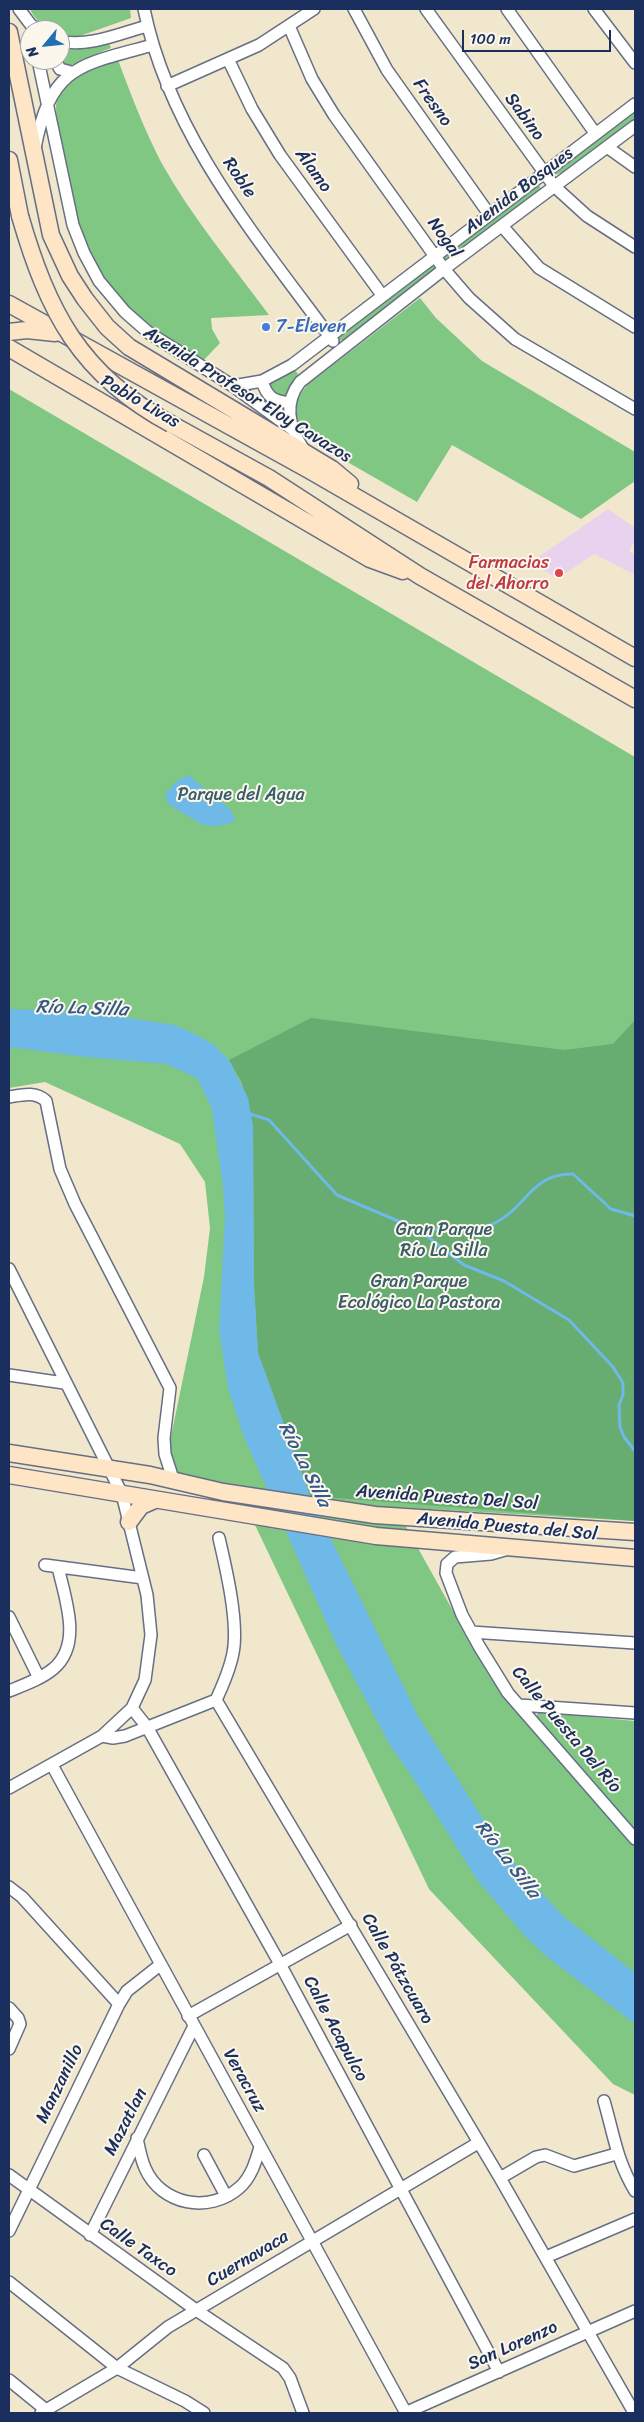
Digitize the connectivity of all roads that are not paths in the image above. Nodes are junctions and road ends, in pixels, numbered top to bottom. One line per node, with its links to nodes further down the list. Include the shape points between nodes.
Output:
1 (18, 9): 8 (street)
2 (144, 9): 9 (street, Roble)
3 (314, 9): 10 (street)
4 (354, 9): 30 (street, Fresno, via 387,70)
5 (426, 9): 28 (street, Sabino)
6 (507, 9): 23 (street)
7 (594, 9): 15 (street)
8 (27, 20)
9 (147, 26): 12 (street, via 97,39); 13 (street, Roble)
10 (289, 26): 14 (street); 33 (street, Nogal, via 312,79 334,115)
11 (9, 32): 25 (main road, Avenida Profesor Eloy Cavazos)
12 (70, 41)
13 (153, 45): 18 (street, via 90,62); 19 (street, Roble)
14 (228, 59): 19 (street); 35 (street, Álamo, via 252,109 280,155)
15 (635, 63)
16 (40, 70): 20 (street)
17 (66, 70): 18 (street)
18 (71, 72): 20 (street, via 53,92)
19 (167, 86): 40 (street, Roble, via 183,122 225,191)
20 (48, 103): 25 (street); 44 (street, via 74,225 99,281 125,312 149,333)
21 (635, 104): 23 (street, Avenida Bosques)
22 (635, 126): 24 (street, Avenida Bosques)
23 (595, 133): 28 (street, Avenida Bosques)
24 (607, 148): 27 (street); 29 (street, Avenida Bosques)
25 (34, 155): 48 (main road, Avenida Profesor Eloy Cavazos, via 51,235 60,256 85,300 108,327 129,347 158,366)
26 (9, 160): 50 (main road, bridge, via 20,216 42,287 66,331 116,388 150,412 269,478)
27 (635, 167)
28 (543, 174): 29 (street, Sabino); 30 (street, Avenida Bosques)
29 (554, 186): 31 (street, Avenida Bosques); 32 (street, Sabino, via 588,216)
30 (489, 214): 33 (street, Avenida Bosques)
31 (502, 226): 34 (street, Avenida Bosques); 37 (street, via 539,268)
32 (635, 247)
33 (434, 255): 34 (street, Nogal); 35 (street, Avenida Bosques)
34 (444, 269): 42 (street, Avenida Bosques); 46 (street, Nogal, via 469,298 515,339)
35 (382, 295): 40 (street, Avenida Bosques)
36 (9, 304): 39 (main road)
37 (635, 327)
38 (9, 332): 39 (main road)
39 (59, 333): 49 (main road)
40 (330, 337): 42 (street, Roble); 43 (street, Avenida Bosques, via 283,371)
41 (9, 348): 50 (main road, Pablo Livas, via 370,560)
42 (339, 349): 45 (street, Avenida Bosques, via 300,382)
43 (262, 381): 44 (street, Avenida Bosques); 45 (street, via 272,399)
44 (233, 386): 47 (street)
45 (290, 403): 47 (street)
46 (635, 409)
47 (292, 429): 48 (street)
48 (308, 456): 49 (main road, Avenida Profesor Eloy Cavazos, via 348,482)
49 (364, 501): 51 (main road, Avenida Profesor Eloy Cavazos)
50 (420, 576): 52 (main road)
51 (631, 652)
52 (635, 699)
53 (9, 1097): 60 (street, via 33,1094 41,1096 49,1107 52,1135 64,1178 170,1388 164,1438)
54 (9, 1270): 56 (street)
55 (9, 1375): 56 (street)
56 (64, 1383): 58 (street)
57 (9, 1453): 58 (main road, Avenida Puesta Del Sol)
58 (110, 1469): 60 (main road, Avenida Puesta Del Sol); 61 (street)
59 (9, 1475): 61 (main road)
60 (173, 1479): 64 (main road, Avenida Puesta Del Sol, via 223,1492 375,1515)
61 (122, 1494): 62 (main road); 63 (street)
62 (155, 1500): 63 (main road, via 141,1506); 66 (main road, Avenida Puesta del Sol, via 376,1536)
63 (129, 1522): 70 (street)
64 (635, 1532)
65 (219, 1538): 76 (street, via 232,1612 233,1651)
66 (512, 1548): 67 (main road, Avenida Puesta del Sol); 72 (street, Calle Puesta Del Río, via 491,1554 455,1557 447,1564 446,1573)
67 (635, 1558)
68 (45, 1565): 69 (street)
69 (58, 1567): 70 (street); 74 (street, via 70,1642 63,1659)
70 (143, 1578): 78 (street, via 151,1635 145,1680)
71 (9, 1617): 74 (street)
72 (471, 1632): 73 (street); 77 (street, Calle Puesta Del Río)
73 (635, 1643)
74 (39, 1678): 75 (street)
75 (9, 1691)
76 (216, 1700): 80 (street); 86 (street, Calle Pátzcuaro)
77 (519, 1705): 79 (street); 84 (street, Calle Puesta Del Río)
78 (132, 1708): 80 (street, Calle Acapulco); 81 (street)
79 (635, 1713)
80 (147, 1727): 81 (street, via 119,1738); 87 (street, Calle Acapulco)
81 (102, 1736): 82 (street)
82 (52, 1765): 83 (street); 88 (street, Veracruz)
83 (9, 1788)
84 (635, 1839)
85 (9, 1888): 89 (street, via 22,1897)
86 (351, 1925): 87 (street); 95 (street, Calle Pátzcuaro)
87 (280, 1964): 91 (street); 102 (street, Calle Acapulco)
88 (160, 1965): 89 (street, Manzanillo, via 127,1991); 91 (street, Veracruz)
89 (118, 2004): 101 (street, Manzanillo)
90 (9, 2008): 92 (street, via 20,2024)
91 (191, 2021): 94 (street, Mazatlan); 96 (street, Veracruz)
92 (9, 2049)
93 (604, 2100): 97 (street)
94 (137, 2138): 104 (street, via 144,2168 163,2192 178,2200 198,2204); 107 (street, Mazatlan)
95 (478, 2143): 100 (street, Calle Pátzcuaro); 102 (street, Cuernavaca)
96 (260, 2147): 104 (street, via 249,2176 240,2188); 108 (street, Veracruz)
97 (616, 2154): 100 (street, via 574,2166 545,2156 536,2157); 103 (street)
98 (204, 2155): 104 (street)
99 (9, 2175): 101 (street, Calle Taxco)
100 (500, 2178): 109 (street, Calle Pátzcuaro)
101 (28, 2189): 106 (street, Manzanillo); 107 (street, Calle Taxco)
102 (400, 2189): 108 (street, Cuernavaca); 115 (street, Calle Acapulco)
103 (635, 2191)
104 (226, 2196)
105 (635, 2218): 109 (street)
106 (9, 2231)
107 (90, 2235): 111 (street, Calle Taxco)
108 (312, 2242): 111 (street, Cuernavaca); 121 (street, Veracruz)
109 (546, 2257): 113 (street, Calle Pátzcuaro)
110 (9, 2282): 114 (street)
111 (196, 2310): 114 (street, Cuernavaca, via 154,2337); 120 (street, Calle Taxco, via 283,2368)
112 (635, 2311): 113 (street, San Lorenzo)
113 (588, 2333): 115 (street, San Lorenzo); 117 (street, Calle Pátzcuaro)
114 (116, 2368): 118 (street, Cuernavaca); 119 (street, via 185,2400)
115 (499, 2372): 121 (street, San Lorenzo)
116 (9, 2380): 118 (street)
117 (630, 2410)
118 (44, 2412)
119 (204, 2413)
120 (303, 2413)
121 (406, 2413)

